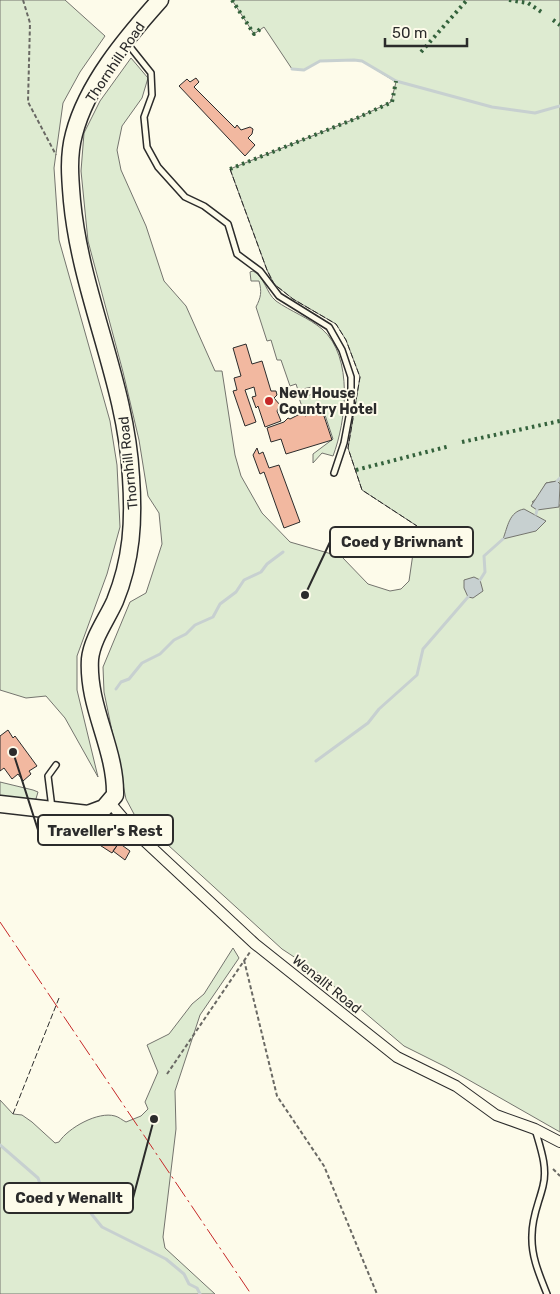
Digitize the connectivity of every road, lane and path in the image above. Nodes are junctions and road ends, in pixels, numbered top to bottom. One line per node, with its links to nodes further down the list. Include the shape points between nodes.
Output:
1 (24, 0): 4 (path, via 30,24 28,102)
2 (160, 0): 3 (main road, Thornhill Road)
3 (125, 41): 4 (main road, Thornhill Road, via 80,115 70,151); 5 (lane, via 151,73 152,95 144,117 148,147 158,167 185,197 228,224 237,254 260,271 279,296 330,327 342,350 351,377 351,406)
4 (70, 181): 7 (main road, Thornhill Road, via 77,242 123,413 132,478 133,533 128,559 90,662 92,697 115,786 115,795)
5 (334, 474)
6 (56, 765): 9 (lane, via 48,776)
7 (110, 803): 9 (main road, via 88,814); 10 (street, Wenallt Road, via 135,832)
8 (0, 804): 9 (main road)
9 (52, 811)
10 (255, 944): 11 (path); 13 (street, Wenallt Road, via 397,1057 456,1086 496,1115)
11 (244, 960): 12 (path); 15 (path, via 278,1096 324,1166)
12 (167, 1074)
13 (535, 1129): 14 (street, Wenallt Road); 16 (lane, via 544,1160 543,1185 533,1217 533,1259)
14 (560, 1142)
15 (377, 1294)
16 (547, 1294)

